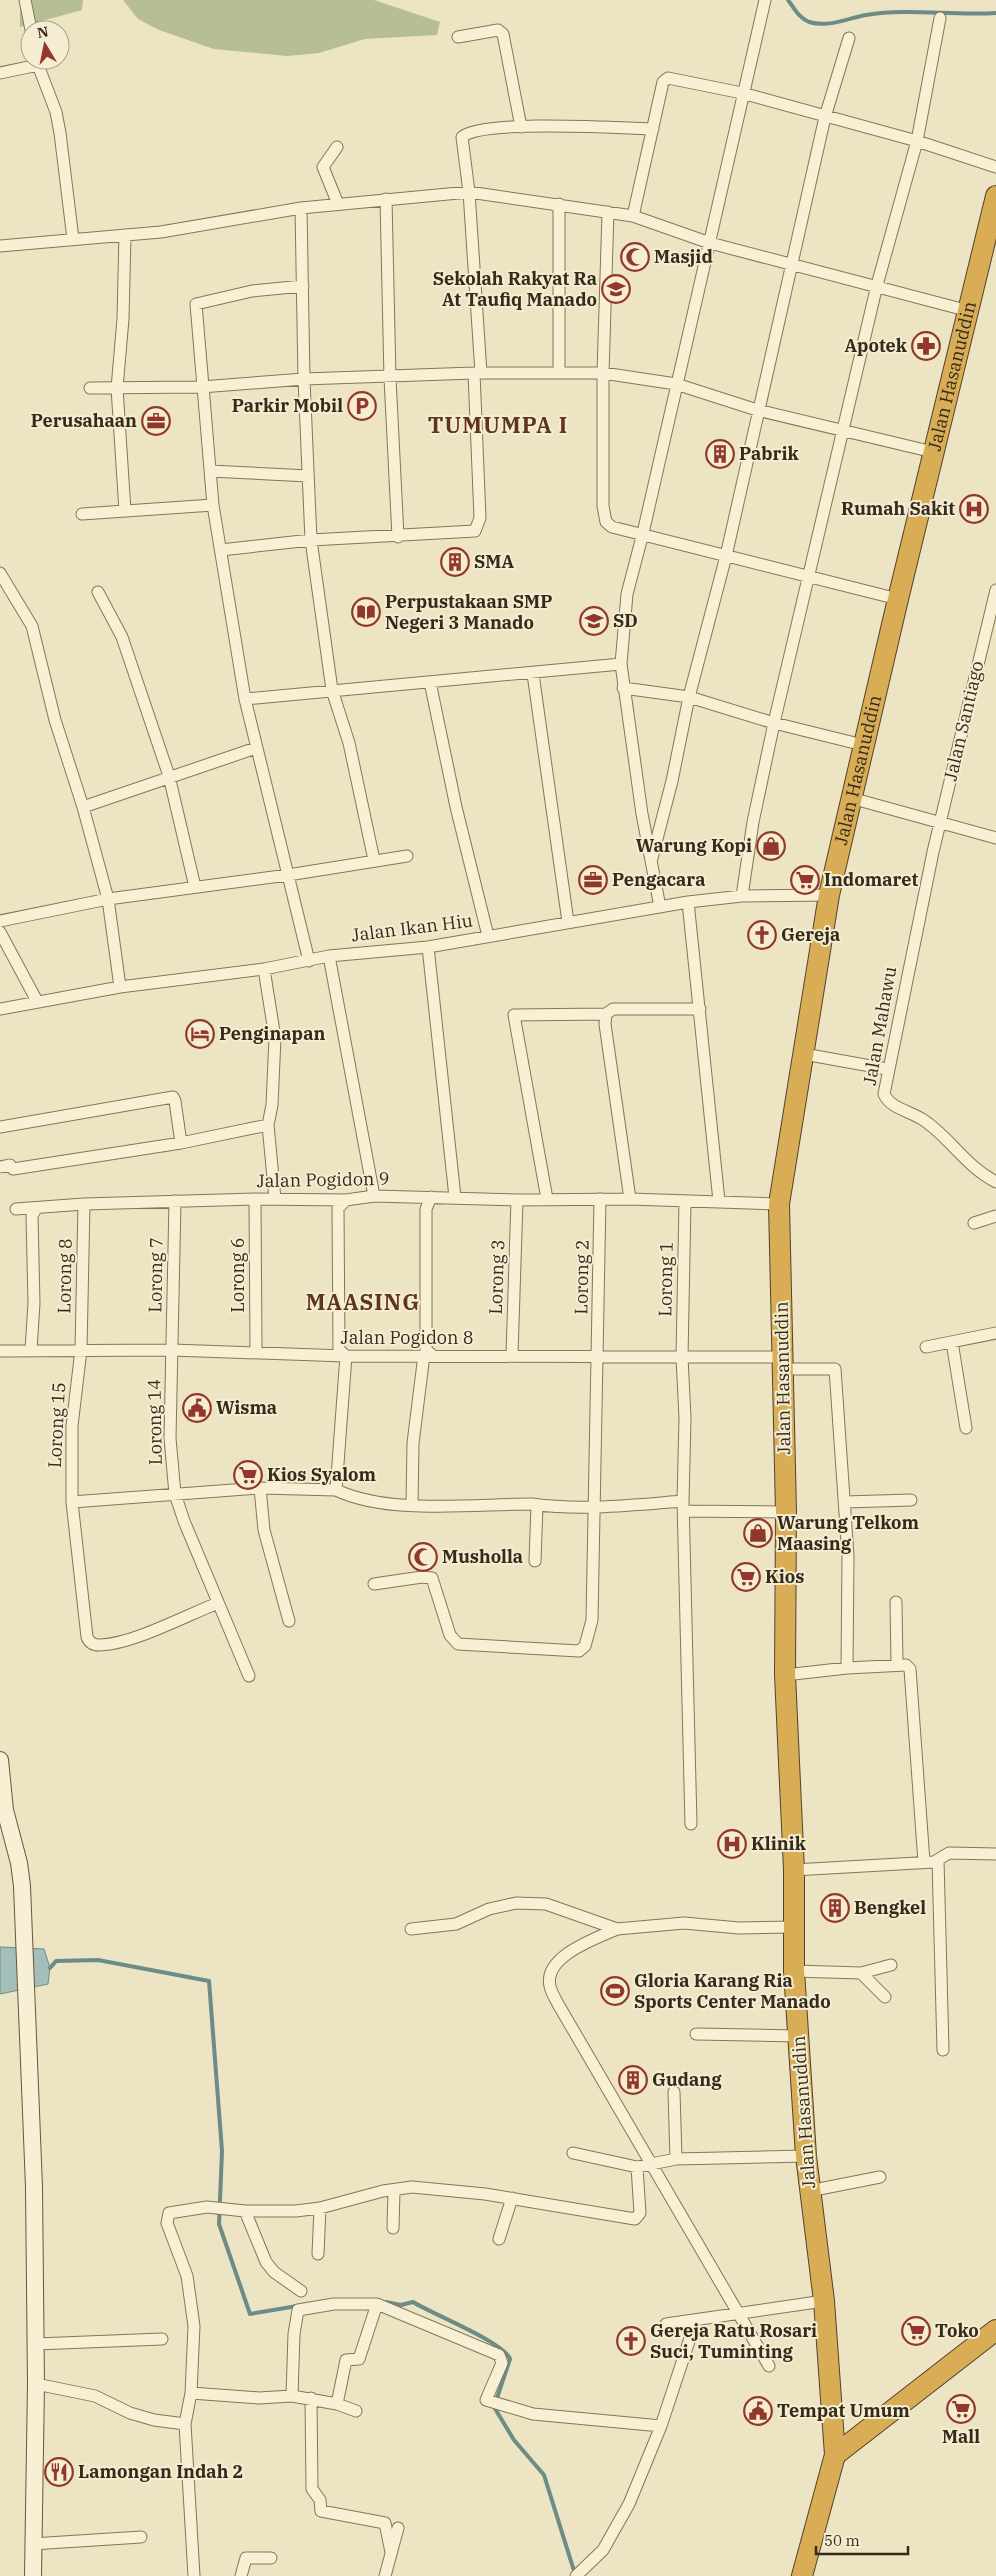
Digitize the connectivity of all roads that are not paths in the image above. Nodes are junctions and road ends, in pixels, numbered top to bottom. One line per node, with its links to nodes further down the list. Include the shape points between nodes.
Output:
1 (25, 0): 4 (street)
2 (765, 0): 10 (street)
3 (940, 18): 14 (street)
4 (29, 20)
5 (458, 37): 12 (street, via 498,30 503,34)
6 (848, 38): 11 (street)
7 (20, 67): 9 (street)
8 (41, 70): 26 (street, via 60,133)
9 (0, 73)
10 (742, 93): 11 (street); 13 (street, via 668,78 663,82); 27 (street)
11 (825, 117): 14 (street); 29 (street)
12 (521, 127): 13 (street); 17 (street, via 476,130 462,137)
13 (653, 129): 24 (street)
14 (917, 141): 16 (street); 30 (street)
15 (337, 147): 20 (street, via 323,167)
16 (996, 167)
17 (469, 192): 19 (street); 21 (street); 34 (street)
18 (996, 196): 32 (highway, Jalan Hasanuddin)
19 (386, 199): 20 (street); 36 (street)
20 (338, 204): 22 (street)
21 (560, 204): 23 (street); 33 (street)
22 (301, 208): 25 (street); 31 (street)
23 (608, 212): 24 (street); 35 (street)
24 (633, 216): 27 (street)
25 (126, 235): 26 (street); 41 (street)
26 (73, 239): 28 (street)
27 (710, 244): 29 (street); 38 (street)
28 (0, 246)
29 (791, 264): 30 (street); 42 (street)
30 (877, 285): 32 (street); 43 (street)
31 (304, 286): 37 (street); 39 (street, via 252,292 196,304)
32 (969, 311): 44 (highway, Jalan Hasanuddin)
33 (559, 372): 34 (street); 35 (street)
34 (478, 373): 36 (street); 51 (street, via 478,527 464,533)
35 (603, 373): 38 (street); 50 (street, via 604,518 612,527)
36 (390, 378): 37 (street); 51 (street)
37 (304, 379): 39 (street); 46 (street)
38 (676, 384): 42 (street); 50 (street)
39 (201, 387): 41 (street); 45 (street)
40 (90, 388): 41 (street)
41 (117, 388): 48 (street)
42 (757, 410): 43 (street); 54 (street)
43 (842, 430): 44 (street); 55 (street)
44 (933, 452): 59 (highway, Jalan Hasanuddin)
45 (210, 471): 46 (street); 47 (street)
46 (308, 476): 52 (street)
47 (213, 505): 48 (street); 53 (street)
48 (125, 511): 49 (street)
49 (82, 514)
50 (643, 533): 54 (street); 60 (street, via 627,594)
51 (398, 536): 52 (street)
52 (311, 540): 53 (street); 64 (street)
53 (221, 550): 66 (street)
54 (726, 556): 55 (street); 65 (street)
55 (808, 577): 59 (street); 67 (street)
56 (1, 578): 72 (street, via 32,626 55,720)
57 (996, 590): 73 (street, Jalan Santiago)
58 (98, 592): 70 (street, via 122,637)
59 (898, 599): 68 (highway, Jalan Hasanuddin)
60 (620, 664): 61 (street); 63 (street)
61 (533, 674): 62 (street); 86 (street)
62 (430, 682): 64 (street); 88 (street)
63 (624, 688): 65 (street); 76 (street, via 642,814)
64 (332, 690): 66 (street); 77 (street, via 349,743)
65 (689, 697): 67 (street); 76 (street)
66 (245, 699): 69 (street)
67 (774, 723): 68 (street); 81 (street)
68 (863, 745): 71 (highway, Jalan Hasanuddin)
69 (256, 748): 70 (street); 78 (street)
70 (169, 776): 72 (street); 79 (street)
71 (851, 798): 73 (street); 80 (highway, Jalan Hasanuddin)
72 (82, 807): 82 (street)
73 (940, 823): 74 (street); 99 (street, Jalan Mahawu)
74 (996, 838)
75 (406, 856): 77 (street)
76 (652, 858): 84 (street)
77 (374, 860): 78 (street)
78 (288, 875): 79 (street); 91 (street)
79 (195, 888): 82 (street)
80 (829, 895): 81 (street, Jalan Ikan Hiu); 98 (highway, Jalan Hasanuddin)
81 (742, 896): 83 (street, Jalan Ikan Hiu)
82 (108, 900): 85 (street); 93 (street)
83 (688, 902): 84 (street, Jalan Ikan Hiu); 96 (street)
84 (660, 906): 86 (street, Jalan Ikan Hiu)
85 (0, 921)
86 (568, 922): 88 (street, Jalan Ikan Hiu)
87 (0, 932): 94 (street)
88 (488, 936): 89 (street, Jalan Ikan Hiu)
89 (428, 947): 90 (street, Jalan Ikan Hiu); 107 (street)
90 (329, 956): 91 (street, Jalan Ikan Hiu); 105 (street)
91 (309, 961): 92 (street, Jalan Ikan Hiu)
92 (264, 969): 93 (street, Jalan Ikan Hiu); 100 (street, via 275,1038)
93 (120, 987): 94 (street, Jalan Ikan Hiu)
94 (38, 1000): 95 (street, Jalan Ikan Hiu)
95 (0, 1009)
96 (700, 1009): 97 (street, via 613,1009); 116 (street)
97 (606, 1014): 110 (street, via 514,1015); 112 (street)
98 (804, 1054): 99 (street); 119 (highway, Jalan Hasanuddin)
99 (887, 1069): 104 (street, Jalan Mahawu, via 884,1094 888,1102 927,1123 964,1160)
100 (268, 1125): 102 (street); 109 (street)
101 (0, 1127): 102 (street, via 172,1097 176,1101)
102 (181, 1143): 103 (street, via 13,1169 10,1165)
103 (0, 1167)
104 (996, 1182)
105 (374, 1196): 106 (street, Jalan Pogidon 9); 113 (street, Jalan Pogidon 9)
106 (431, 1197): 107 (street, Jalan Pogidon 9); 132 (street, via 426,1209)
107 (456, 1197): 114 (street, Jalan Pogidon 9)
108 (255, 1199): 109 (street, Jalan Pogidon 9); 115 (street, Jalan Pogidon 9); 131 (street, Lorong 6)
109 (275, 1199): 113 (street, Jalan Pogidon 9)
110 (547, 1199): 111 (street, Jalan Pogidon 9); 114 (street, Jalan Pogidon 9)
111 (600, 1199): 112 (street, Jalan Pogidon 9); 135 (street, Lorong 2)
112 (630, 1199): 117 (street, Jalan Pogidon 9)
113 (346, 1200): 134 (street, via 338,1208 339,1350)
114 (516, 1200): 133 (street, Lorong 3)
115 (175, 1201): 118 (street, Jalan Pogidon 9); 129 (street, Lorong 7)
116 (719, 1201): 117 (street, Jalan Pogidon 9); 119 (street, Jalan Pogidon 9)
117 (685, 1202): 136 (street, Lorong 1)
118 (84, 1204): 120 (street, Jalan Pogidon 9); 128 (street, Lorong 8)
119 (779, 1204): 137 (highway, Jalan Hasanuddin)
120 (37, 1208): 121 (street, Jalan Pogidon 9); 127 (street, via 32,1215 34,1303)
121 (16, 1209)
122 (996, 1216): 123 (street)
123 (974, 1223)
124 (996, 1333): 125 (street)
125 (952, 1342): 126 (street); 138 (street)
126 (926, 1347)
127 (31, 1350): 128 (street, Jalan Pogidon 8); 130 (street, Jalan Pogidon 8)
128 (81, 1350): 129 (street, Jalan Pogidon 8); 143 (street, Lorong 15, via 72,1426)
129 (172, 1350): 131 (street, Jalan Pogidon 8); 141 (street, Lorong 14, via 170,1438)
130 (0, 1351)
131 (256, 1352): 134 (street, Jalan Pogidon 8)
132 (428, 1355): 133 (street, Jalan Pogidon 8); 134 (street, Jalan Pogidon 8); 145 (street, via 413,1443)
133 (512, 1355): 135 (street, Jalan Pogidon 8)
134 (346, 1356): 140 (street)
135 (598, 1356): 136 (street, Jalan Pogidon 8); 148 (street, Lorong 2)
136 (682, 1357): 137 (street, Jalan Pogidon 8); 147 (street, Lorong 1, via 685,1418)
137 (783, 1363): 144 (street, Jalan Pogidon 8, via 835,1369); 149 (highway, Jalan Hasanuddin)
138 (966, 1428)
139 (260, 1488): 140 (street); 141 (street); 154 (street, via 264,1530)
140 (336, 1490): 145 (street, via 350,1496)
141 (175, 1494): 143 (street); 153 (street, Lorong 14)
142 (911, 1500): 144 (street)
143 (72, 1502): 153 (street, Lorong 15, via 87,1637 91,1642 99,1645 139,1635)
144 (845, 1502): 156 (street)
145 (412, 1505): 146 (street)
146 (537, 1505): 148 (street); 150 (street)
147 (683, 1506): 148 (street); 149 (street); 160 (street, Lorong 1)
148 (593, 1507): 151 (street, Lorong 2, via 592,1620 581,1650 458,1644 450,1635 432,1578)
149 (786, 1512): 158 (highway, Jalan Hasanuddin)
150 (535, 1561)
151 (374, 1584)
152 (896, 1602): 155 (street)
153 (218, 1603): 157 (street, Lorong 14)
154 (289, 1622)
155 (897, 1664): 156 (street); 163 (street, via 909,1666 912,1679)
156 (847, 1668): 158 (street)
157 (249, 1676)
158 (785, 1676): 164 (highway, Jalan Hasanuddin)
159 (0, 1760): 196 (main road, via 6,1810 22,1886 34,2187)
160 (691, 1824)
161 (996, 1854): 162 (street, via 949,1853)
162 (938, 1860): 163 (street); 174 (street)
163 (924, 1862): 164 (street)
164 (794, 1870): 165 (highway, Jalan Hasanuddin)
165 (794, 1928): 167 (street, via 684,1923); 169 (highway, Jalan Hasanuddin)
166 (412, 1929): 167 (street, via 456,1924 489,1909 516,1902 546,1904)
167 (617, 1929): 197 (street, via 568,1952 552,1970 549,1984)
168 (891, 1964): 170 (street)
169 (794, 1971): 170 (street); 173 (highway, Jalan Hasanuddin)
170 (862, 1973): 171 (street)
171 (885, 1997)
172 (696, 2034): 173 (street)
173 (798, 2036): 177 (highway, Jalan Hasanuddin)
174 (943, 2050)
175 (674, 2092): 178 (street)
176 (573, 2153): 179 (street)
177 (806, 2156): 178 (street); 182 (highway, Jalan Hasanuddin)
178 (676, 2159): 179 (street)
179 (637, 2167): 183 (street, via 640,2213 635,2218)
180 (880, 2178): 182 (street)
181 (394, 2190): 183 (street, via 412,2187); 184 (street); 186 (street)
182 (809, 2191): 190 (highway, Jalan Hasanuddin)
183 (512, 2198): 187 (street)
184 (320, 2208): 185 (street); 188 (street)
185 (245, 2211): 189 (street, via 266,2262 274,2272); 199 (street, via 207,2207 169,2213 167,2218 190,2290 194,2326)
186 (393, 2228)
187 (499, 2239)
188 (318, 2254)
189 (301, 2291)
190 (824, 2301): 192 (street); 206 (highway, Jalan Hasanuddin)
191 (378, 2304): 200 (street, via 351,2303 298,2310); 202 (street, via 359,2359 346,2360); 205 (street, via 499,2355 502,2363 486,2400 533,2414)
192 (696, 2320): 193 (street); 205 (street)
193 (666, 2324)
194 (996, 2330): 206 (highway)
195 (162, 2339): 196 (street)
196 (36, 2344): 198 (main road)
197 (769, 2366)
198 (36, 2384): 204 (street, via 95,2396 130,2413 154,2420); 209 (main road)
199 (191, 2393): 200 (street, via 259,2398); 204 (street)
200 (292, 2396): 201 (street)
201 (311, 2398): 202 (street); 210 (street, via 312,2489 320,2500 321,2511 385,2524)
202 (337, 2404): 203 (street)
203 (356, 2410)
204 (185, 2424): 214 (street)
205 (661, 2426): 212 (street, via 629,2504 603,2550)
206 (835, 2455): 217 (highway, Jalan Hasanuddin)
207 (398, 2528): 210 (street)
208 (141, 2537): 209 (street)
209 (32, 2544): 213 (main road)
210 (391, 2552): 216 (street)
211 (271, 2558): 215 (street, via 246,2558)
212 (578, 2575)
213 (33, 2576)
214 (194, 2576)
215 (242, 2576)
216 (385, 2576)
217 (802, 2576)

